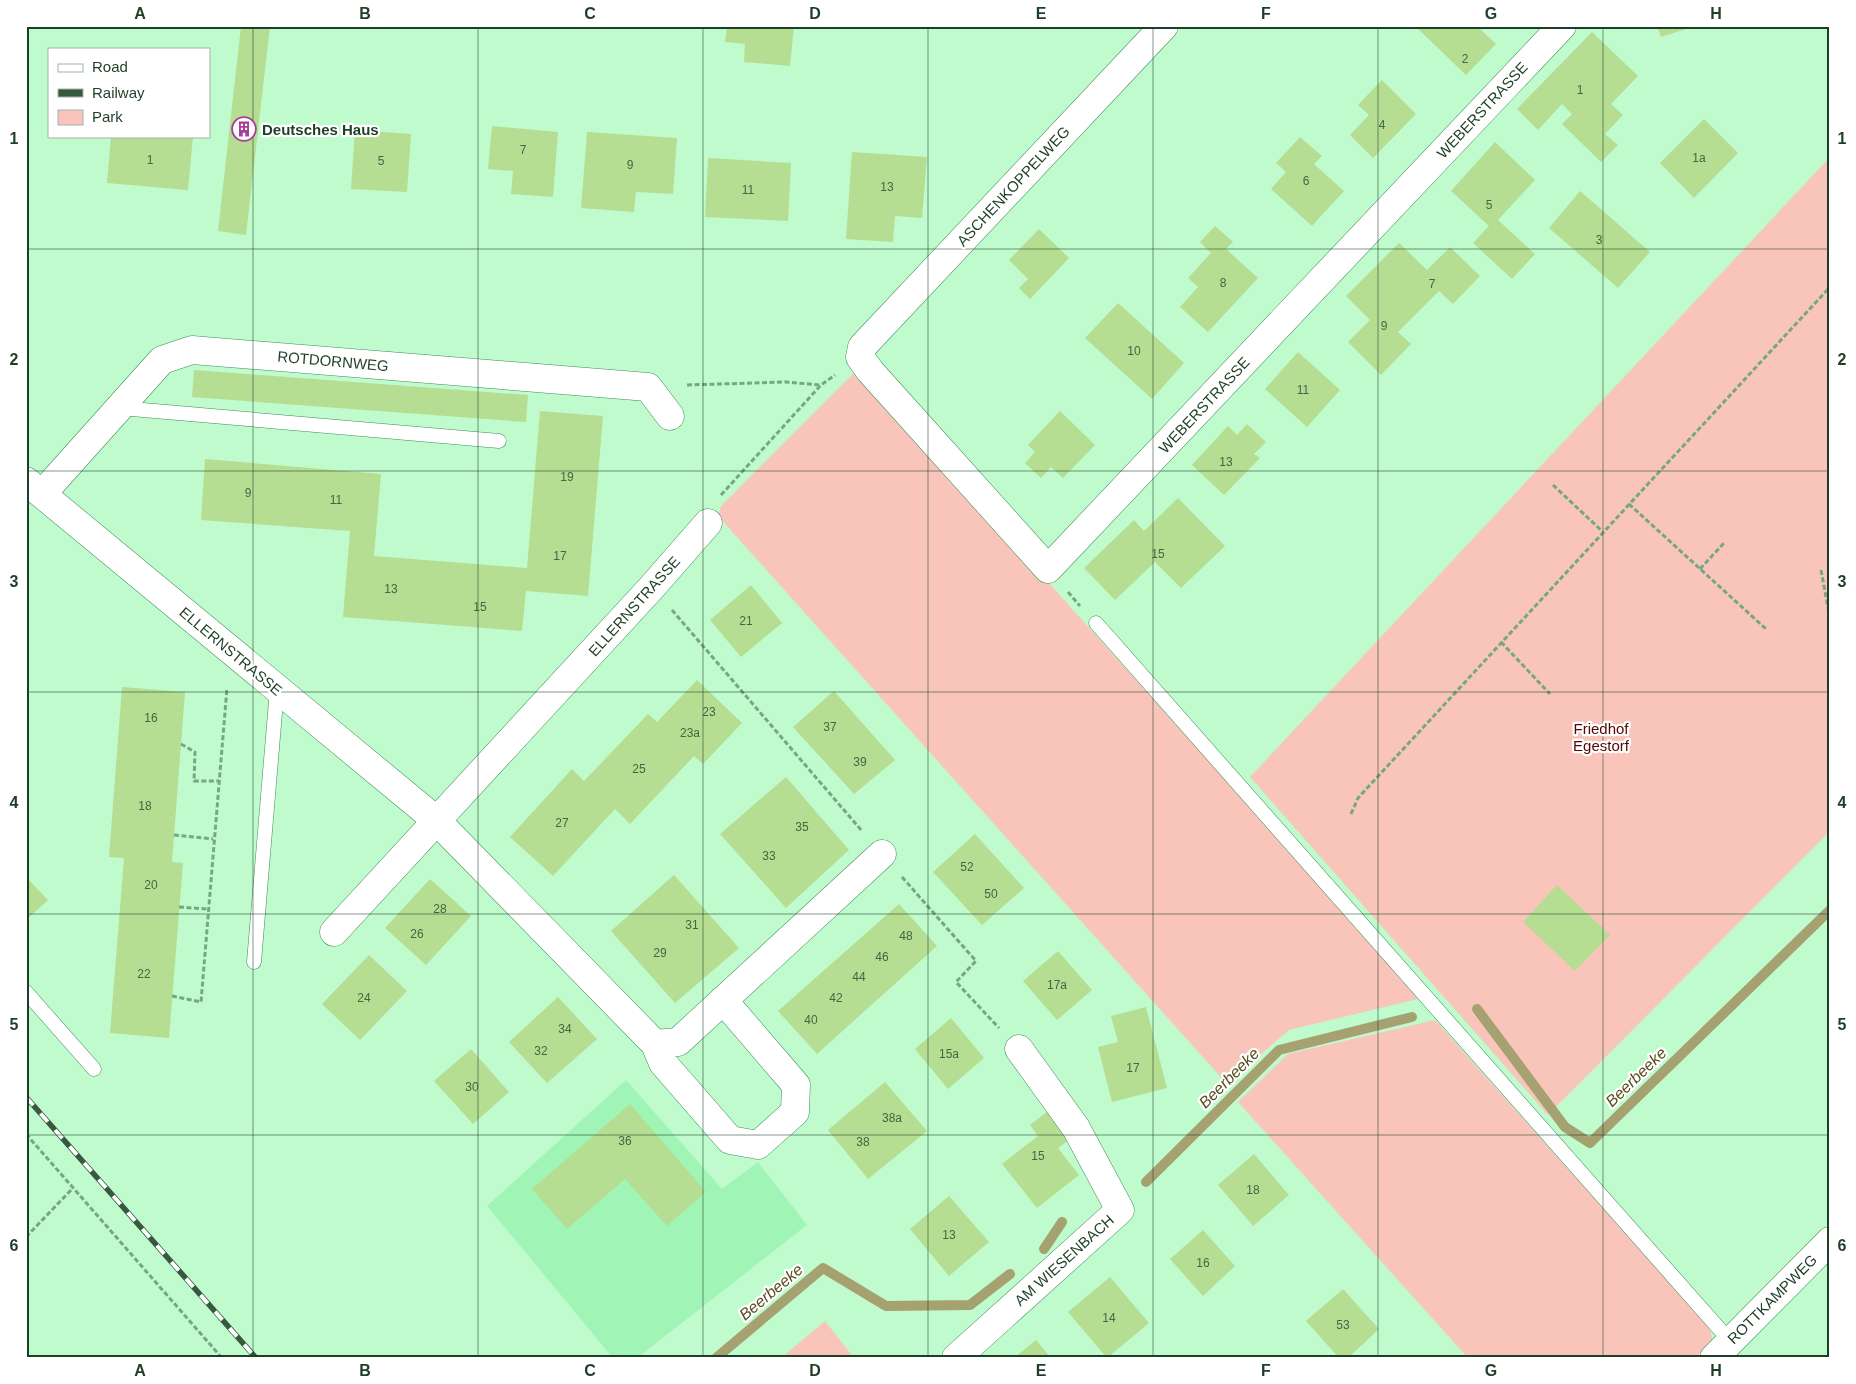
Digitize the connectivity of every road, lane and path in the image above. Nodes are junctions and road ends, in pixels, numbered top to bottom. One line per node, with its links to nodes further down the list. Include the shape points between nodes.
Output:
1 (1164, 26): 4 (street, ASCHENKOPPELWEG)
2 (1562, 26): 16 (street, WEBERSTRASSE)
3 (1830, 287): 12 (path)
4 (861, 352): 5 (path); 16 (street, via 870,371)
5 (821, 385): 6 (path, via 786,382); 13 (path, via 717,500)
6 (648, 387): 7 (street, ROTDORNWEG, via 192,350 162,360); 8 (street)
7 (120, 408): 9 (lane); 11 (street, ROTDORNWEG)
8 (670, 416)
9 (499, 441)
10 (1553, 484): 14 (path)
11 (34, 488): 24 (street, ELLERNSTRASSE)
12 (1629, 504): 14 (path); 17 (path)
13 (708, 523): 19 (street, ELLERNSTRASSE)
14 (1603, 532): 23 (path)
15 (1724, 543): 17 (path)
16 (1048, 569): 21 (path)
17 (1700, 570): 22 (path)
18 (1821, 570): 20 (path)
19 (652, 587): 30 (street, ELLERNSTRASSE); 33 (path)
20 (1829, 613)
21 (1096, 623): 48 (lane)
22 (1766, 629)
23 (1501, 642): 26 (path); 29 (path, via 1358,798)
24 (231, 651): 25 (street, ELLERNSTRASSE); 28 (path)
25 (277, 689): 30 (street, ELLERNSTRASSE); 37 (lane)
26 (1550, 694)
27 (181, 744): 28 (path, via 194,752 194,781)
28 (219, 781): 32 (path)
29 (1351, 814)
30 (436, 820): 36 (street, ELLERNSTRASSE); 41 (street, ELLERNSTRASSE)
31 (174, 835): 32 (path)
32 (213, 838): 35 (path)
33 (882, 854): 40 (street); 42 (path, via 976,962 956,982)
34 (179, 907): 35 (path)
35 (207, 909): 39 (path, via 201,1002)
36 (334, 932)
37 (254, 962)
38 (26, 992): 43 (lane)
39 (172, 996)
40 (724, 1000): 41 (street, via 678,1042); 41 (street, ELLERNSTRASSE, via 796,1085 795,1112 758,1145 730,1140 662,1064)
41 (655, 1044)
42 (1019, 1049): 50 (street, AM WIESENBACH, via 1076,1128 1120,1210)
43 (94, 1069)
44 (26, 1134): 45 (path)
45 (72, 1189): 46 (path); 49 (path)
46 (26, 1237)
47 (1830, 1241): 48 (street, ROTTKAMPWEG)
48 (1722, 1350)
49 (222, 1358)
50 (956, 1358)

